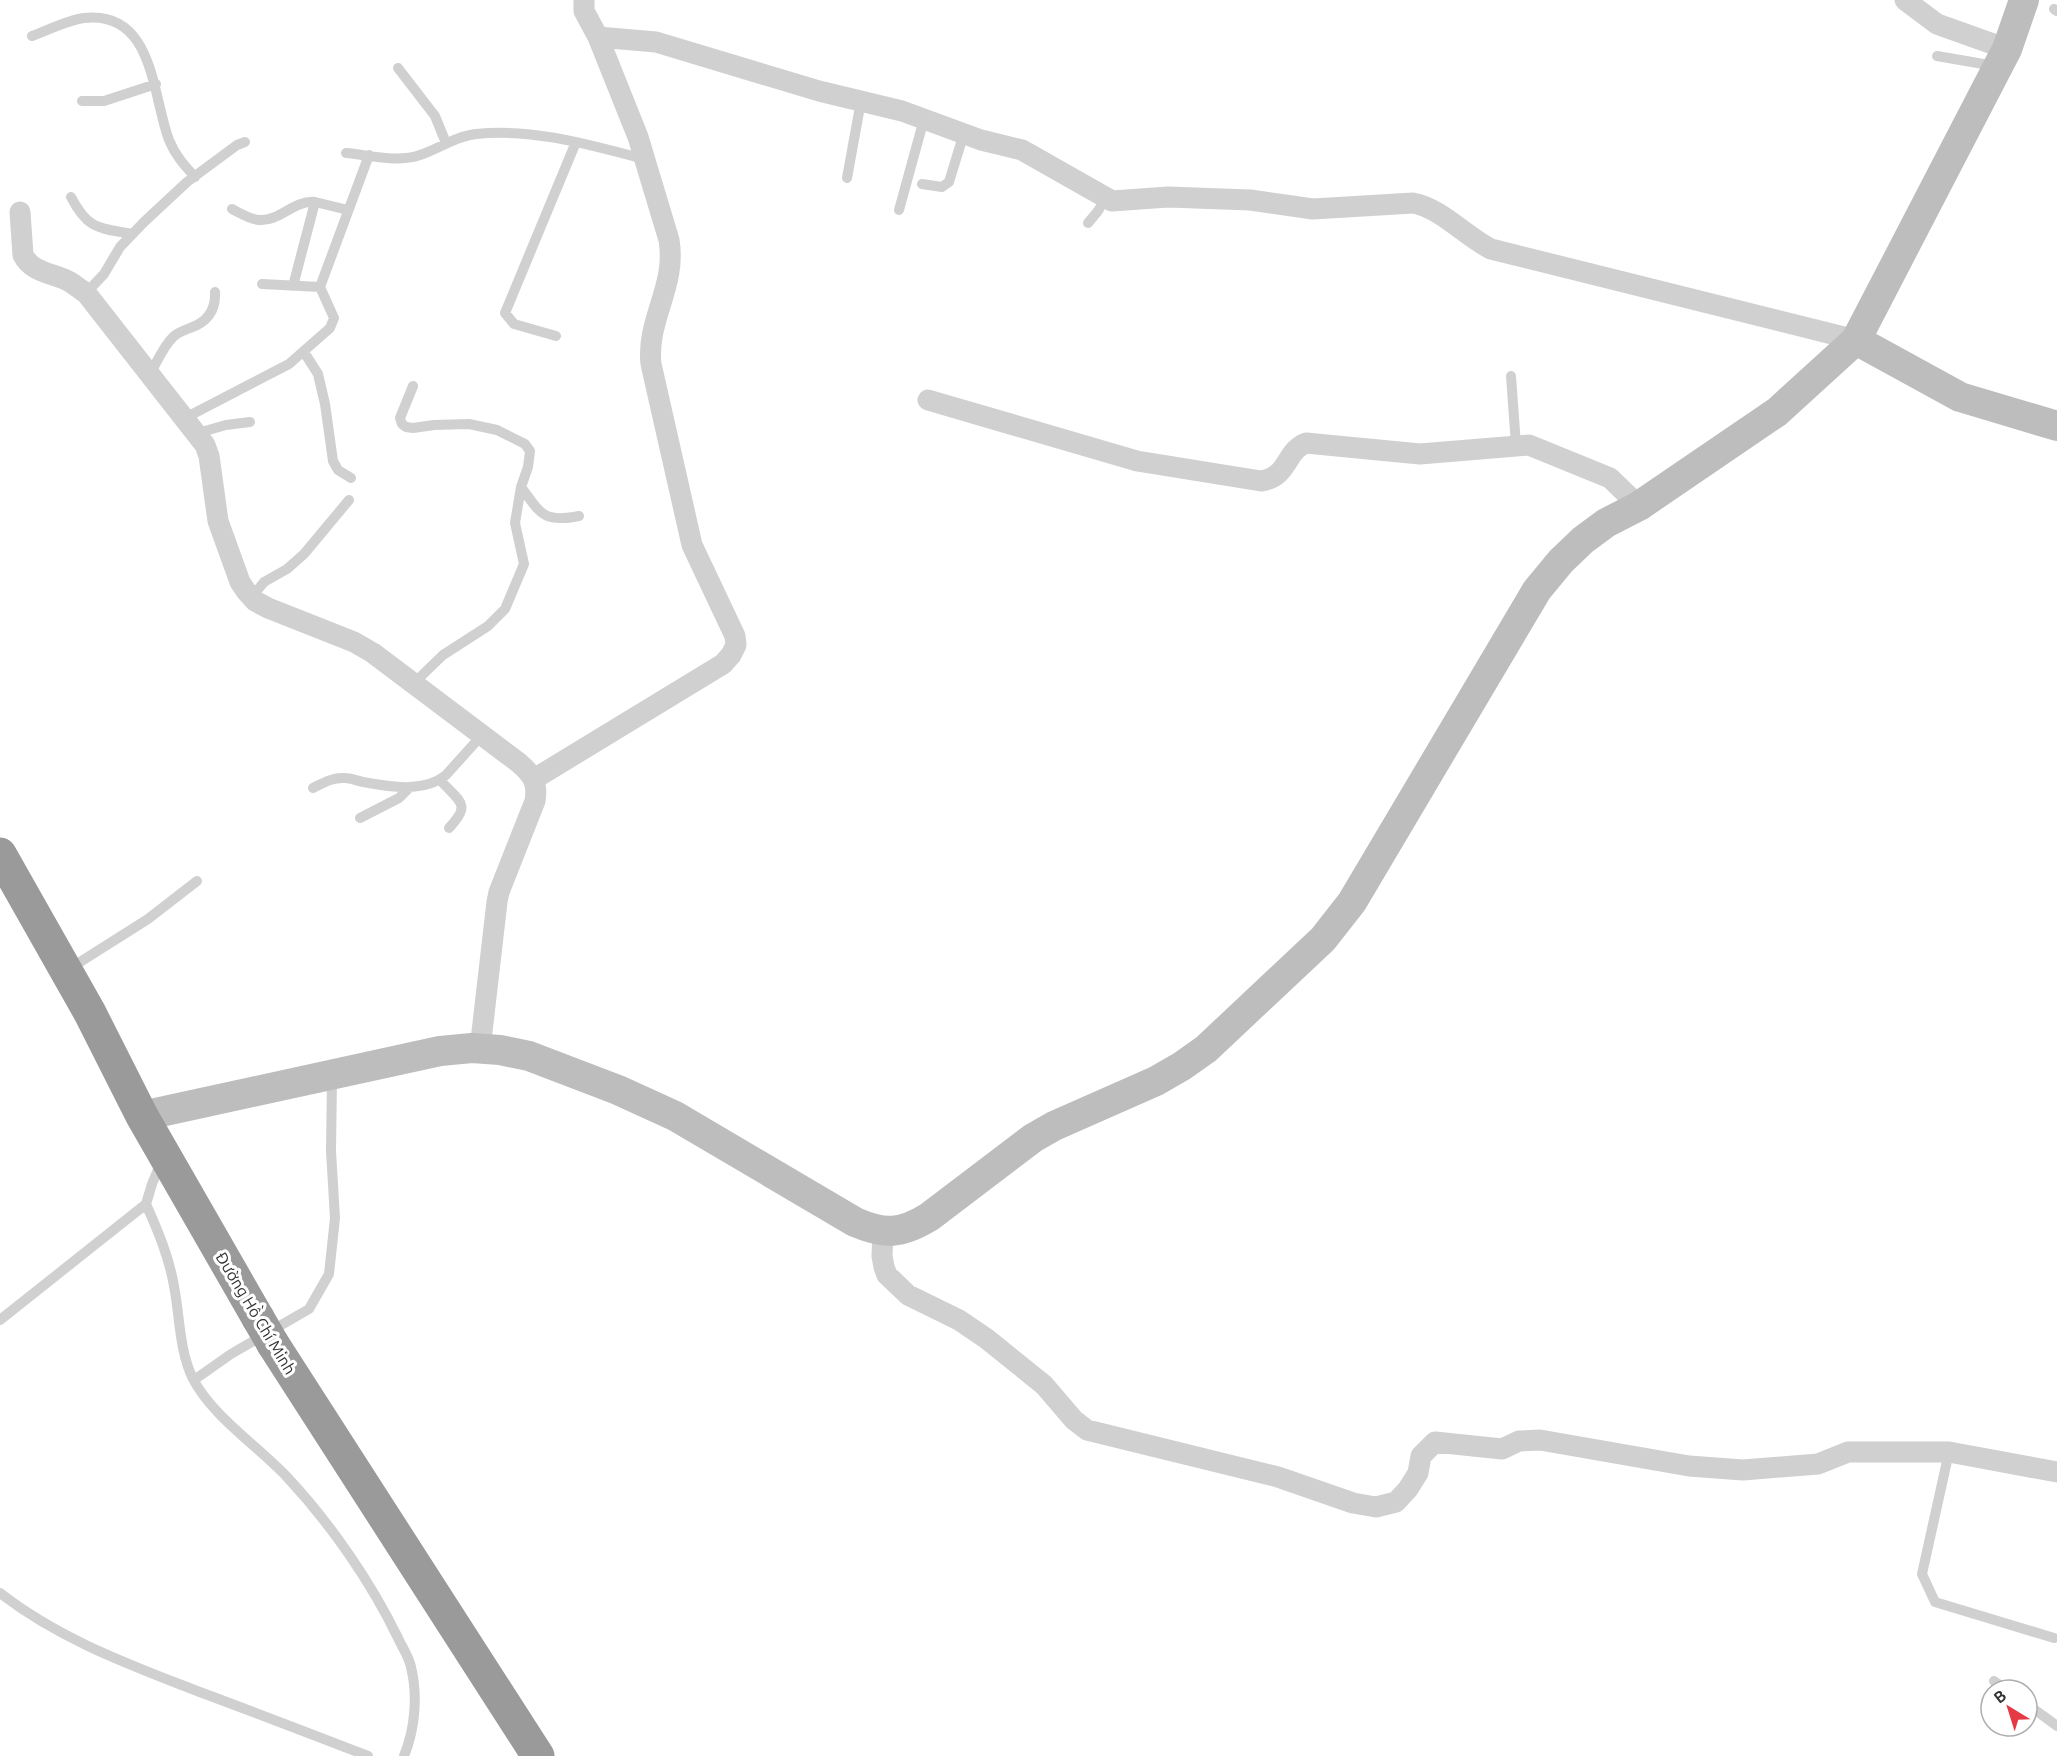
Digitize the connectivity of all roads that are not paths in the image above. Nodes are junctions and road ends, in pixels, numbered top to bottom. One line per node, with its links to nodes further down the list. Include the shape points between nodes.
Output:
1 (584, 0): 5 (street, via 584,11)
2 (1905, 0): 7 (street, via 1937,24)
3 (2024, 0): 7 (street)
4 (32, 36): 9 (lane, via 84,18 105,18 127,29 143,51)
5 (598, 37): 11 (street, via 656,42); 19 (street)
6 (1937, 57): 7 (lane)
7 (2002, 58): 38 (street)
8 (398, 68): 16 (lane, via 435,116)
9 (156, 84): 10 (lane, via 104,101); 20 (lane, via 169,139 178,158)
10 (82, 100)
11 (861, 101): 12 (street); 21 (lane)
12 (924, 119): 13 (street); 28 (lane)
13 (964, 133): 22 (lane, via 949,182 942,187); 24 (street, via 1022,150)
14 (245, 142): 20 (lane)
15 (576, 142): 16 (lane, via 500,133 474,134); 19 (lane); 37 (lane, via 505,313 514,324)
16 (446, 143): 18 (lane, via 406,158)
17 (346, 153): 18 (lane)
18 (369, 155): 27 (lane)
19 (644, 159): 56 (street, via 672,256 651,339 651,364 692,545 732,627 736,645 723,664)
20 (195, 177): 31 (lane)
21 (848, 178)
22 (922, 184)
23 (71, 197): 31 (lane, via 91,224)
24 (1105, 199): 30 (lane); 38 (street, via 1168,196 1250,200 1313,209 1413,202 1491,249)
25 (315, 202): 26 (lane, via 300,203 272,218 259,220); 27 (lane); 33 (lane)
26 (232, 209)
27 (348, 210): 34 (lane)
28 (899, 210)
29 (20, 212): 36 (street, via 25,259)
30 (1088, 223)
31 (133, 234): 36 (lane)
32 (262, 284): 33 (lane)
33 (293, 286): 34 (lane)
34 (320, 287): 39 (lane, via 334,318 330,328)
35 (215, 292): 40 (lane, via 216,304 209,316 171,338)
36 (86, 293): 40 (street)
37 (556, 336)
38 (1856, 340): 46 (street, via 1960,397); 51 (street, via 1777,412)
39 (304, 352): 45 (lane); 48 (lane, via 318,374 333,461 338,470)
40 (150, 374): 45 (street)
41 (1511, 376): 47 (lane)
42 (413, 386): 49 (lane, via 400,418 402,424 413,428 468,424 497,430 527,445 528,467)
43 (928, 400): 47 (street, via 1137,461 1261,481 1282,472 1297,448 1306,443 1420,454)
44 (250, 422): 45 (lane)
45 (192, 426): 53 (street, via 209,456 218,520 240,582)
46 (2057, 426)
47 (1516, 445): 51 (street, via 1541,449 1610,478)
48 (351, 478)
49 (521, 487): 52 (lane, via 545,516); 54 (lane, via 515,523 524,564 505,609 488,626 443,655)
50 (349, 500): 53 (lane, via 304,554 264,582)
51 (1639, 506): 70 (street, via 1583,540 1537,590 1352,902 1289,973 1182,1066 1033,1138 914,1226)
52 (579, 516)
53 (252, 597): 54 (street, via 268,608 364,647)
54 (414, 683): 55 (street)
55 (482, 735): 56 (street); 57 (lane)
56 (534, 779): 65 (street, via 535,801 497,902)
57 (440, 780): 58 (lane); 61 (lane, via 462,805 460,816)
58 (410, 787): 59 (lane, via 346,778); 60 (lane, via 399,798)
59 (313, 788)
60 (360, 818)
61 (448, 828)
62 (0, 854): 64 (highway, Đường Hồ Chí Minh)
63 (196, 881): 64 (lane, via 148,919)
64 (66, 971): 67 (highway, Đường Hồ Chí Minh)
65 (480, 1049): 66 (street, via 440,1051); 70 (street, via 529,1056 653,1106 855,1222)
66 (332, 1075): 67 (street); 72 (lane, via 335,1218 328,1274 309,1309)
67 (142, 1116): 68 (highway, Đường Hồ Chí Minh)
68 (164, 1155): 69 (lane); 81 (highway, Đường Hồ Chí Minh, via 266,1331)
69 (146, 1204): 71 (lane); 72 (lane, via 163,1243 174,1284 183,1353)
70 (883, 1231): 73 (street, via 884,1268 894,1282 908,1295 987,1339 1044,1385 1087,1430 1278,1477 1353,1503 1376,1507 1396,1502 1418,1473 1421,1456 1435,1442 1502,1449 1519,1441 1540,1440 1689,1466 1743,1470 1818,1464 1848,1452)
71 (0, 1320)
72 (194, 1380): 80 (lane, via 205,1398 288,1477 346,1550 388,1618 411,1666 415,1704 411,1738)
73 (1949, 1452): 74 (street); 76 (lane, via 1922,1574 1935,1602)
74 (2057, 1472)
75 (0, 1593): 79 (lane, via 76,1642)
76 (2054, 1638)
77 (2039, 1713): 78 (lane)
78 (2057, 1726)
79 (368, 1756)
80 (404, 1756)
81 (538, 1756)

